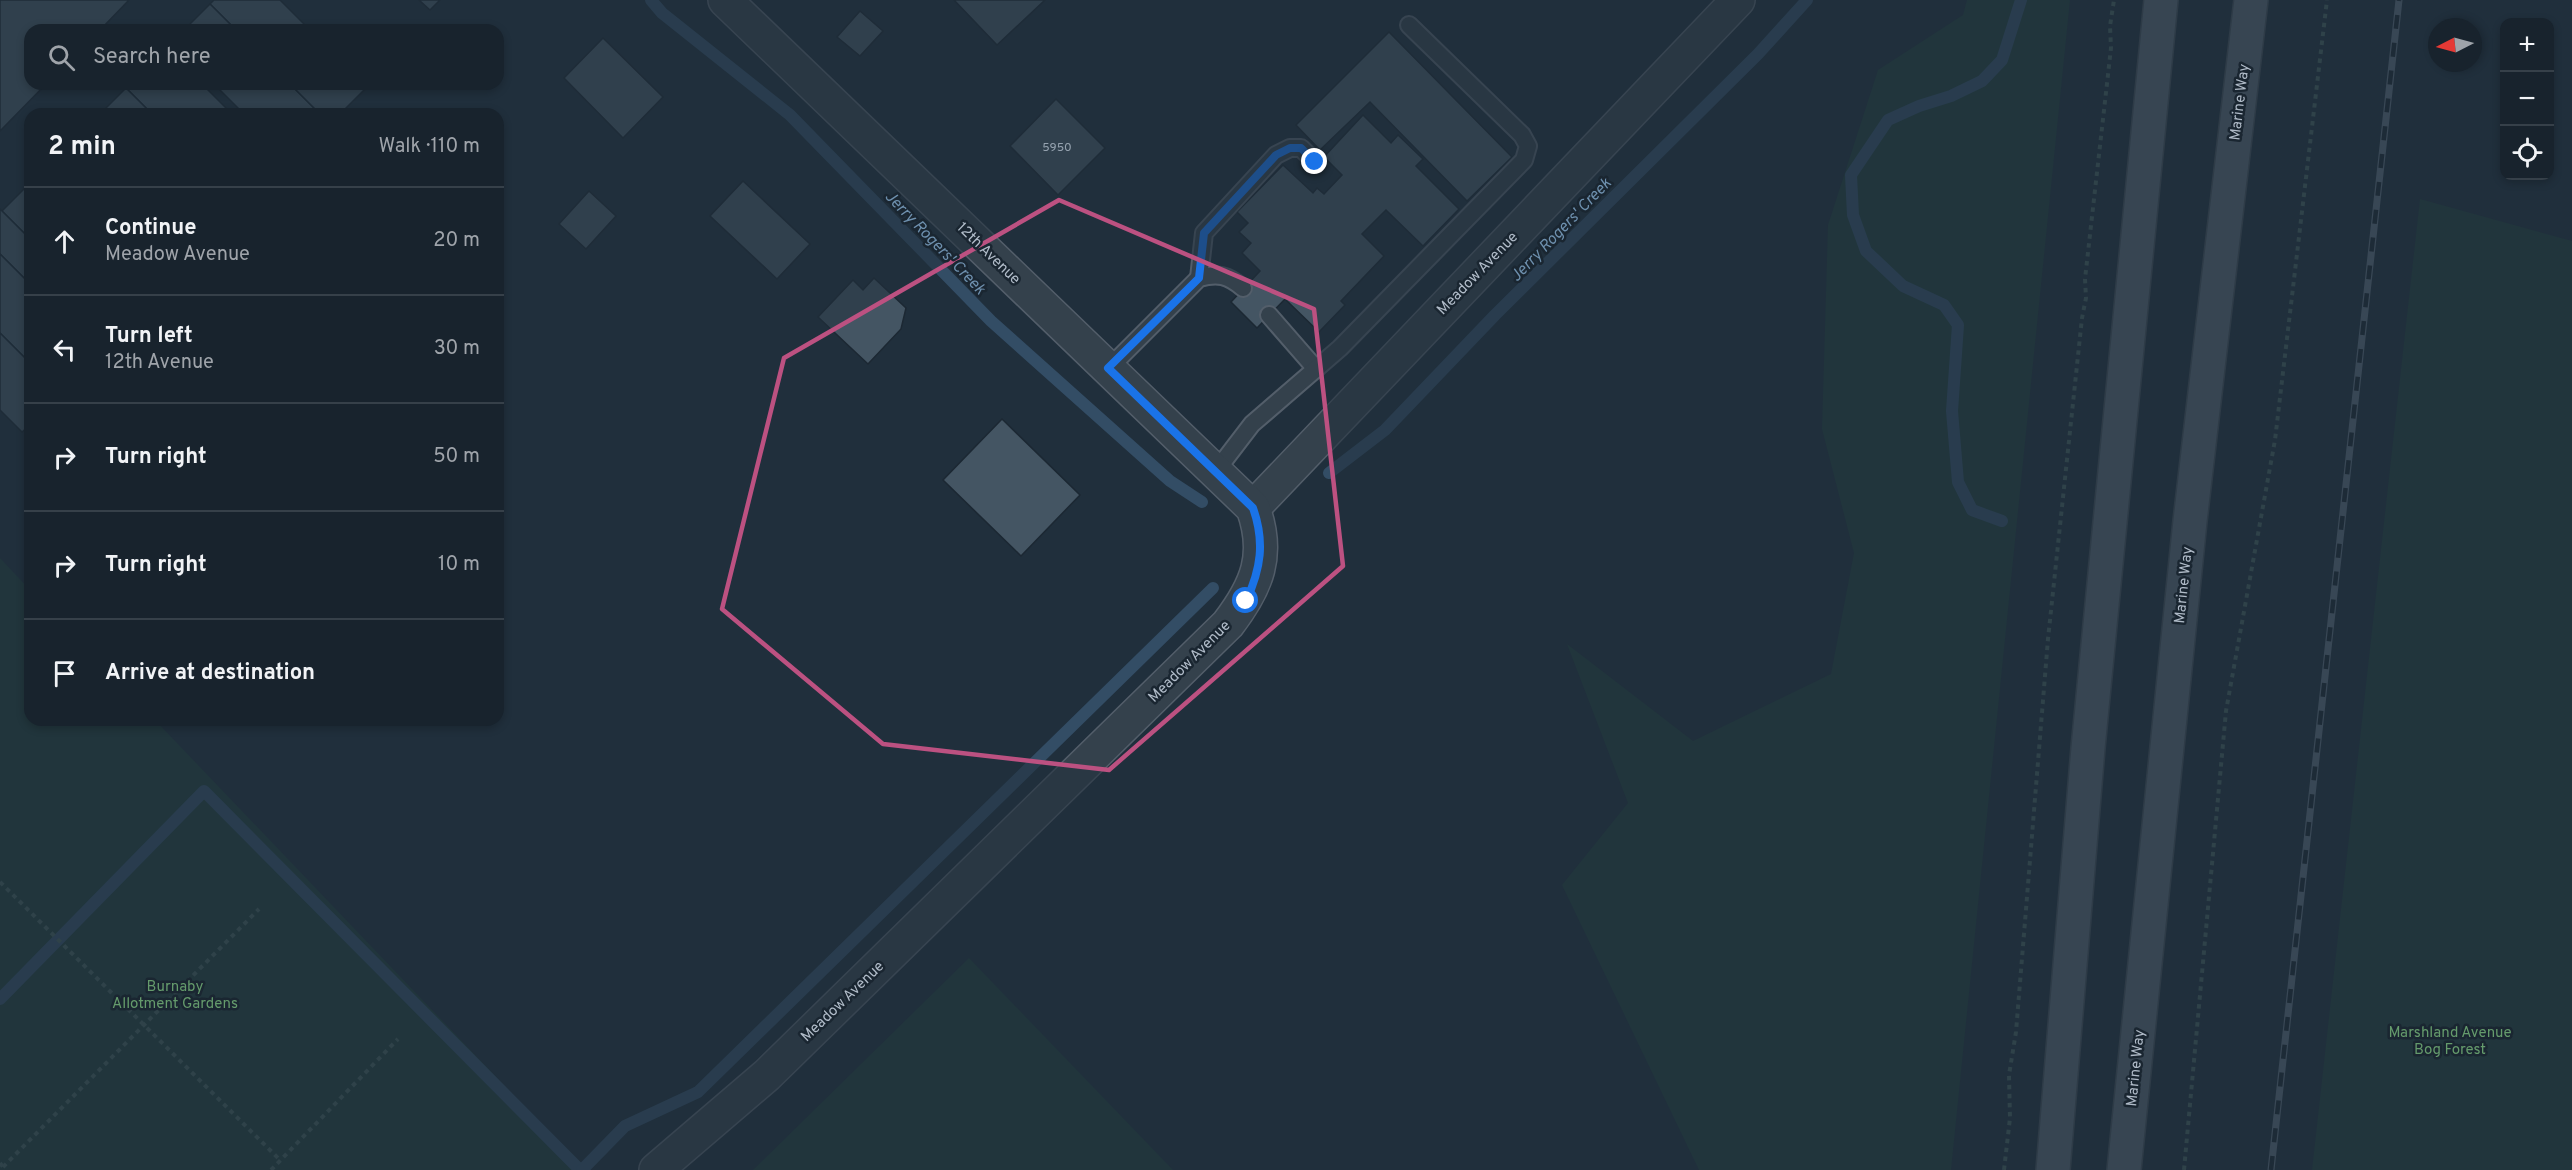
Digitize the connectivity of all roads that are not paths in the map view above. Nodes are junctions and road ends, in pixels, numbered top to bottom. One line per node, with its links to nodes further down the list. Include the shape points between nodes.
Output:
1 (725, 0): 10 (street, 12th Avenue)
2 (1738, 0): 13 (street, Meadow Avenue)
3 (2161, 0): 15 (main road, via 2090,724)
4 (2251, 0): 16 (main road, Marine Way, via 2190,521)
5 (1408, 26): 11 (lane, via 1522,135 1528,147 1524,160)
6 (1315, 162): 7 (lane, via 1301,148 1276,155 1204,233)
7 (1199, 278): 8 (lane, via 1223,275); 10 (lane)
8 (1243, 288)
9 (1269, 315): 11 (lane)
10 (1108, 368): 12 (street, 12th Avenue)
11 (1316, 369): 12 (lane, via 1252,424)
12 (1216, 471): 13 (street, 12th Avenue)
13 (1253, 508): 14 (street, Meadow Avenue, via 1261,551 1257,577 1246,601 1228,624 767,1075)
14 (656, 1170)
15 (2053, 1170)
16 (2124, 1170)

